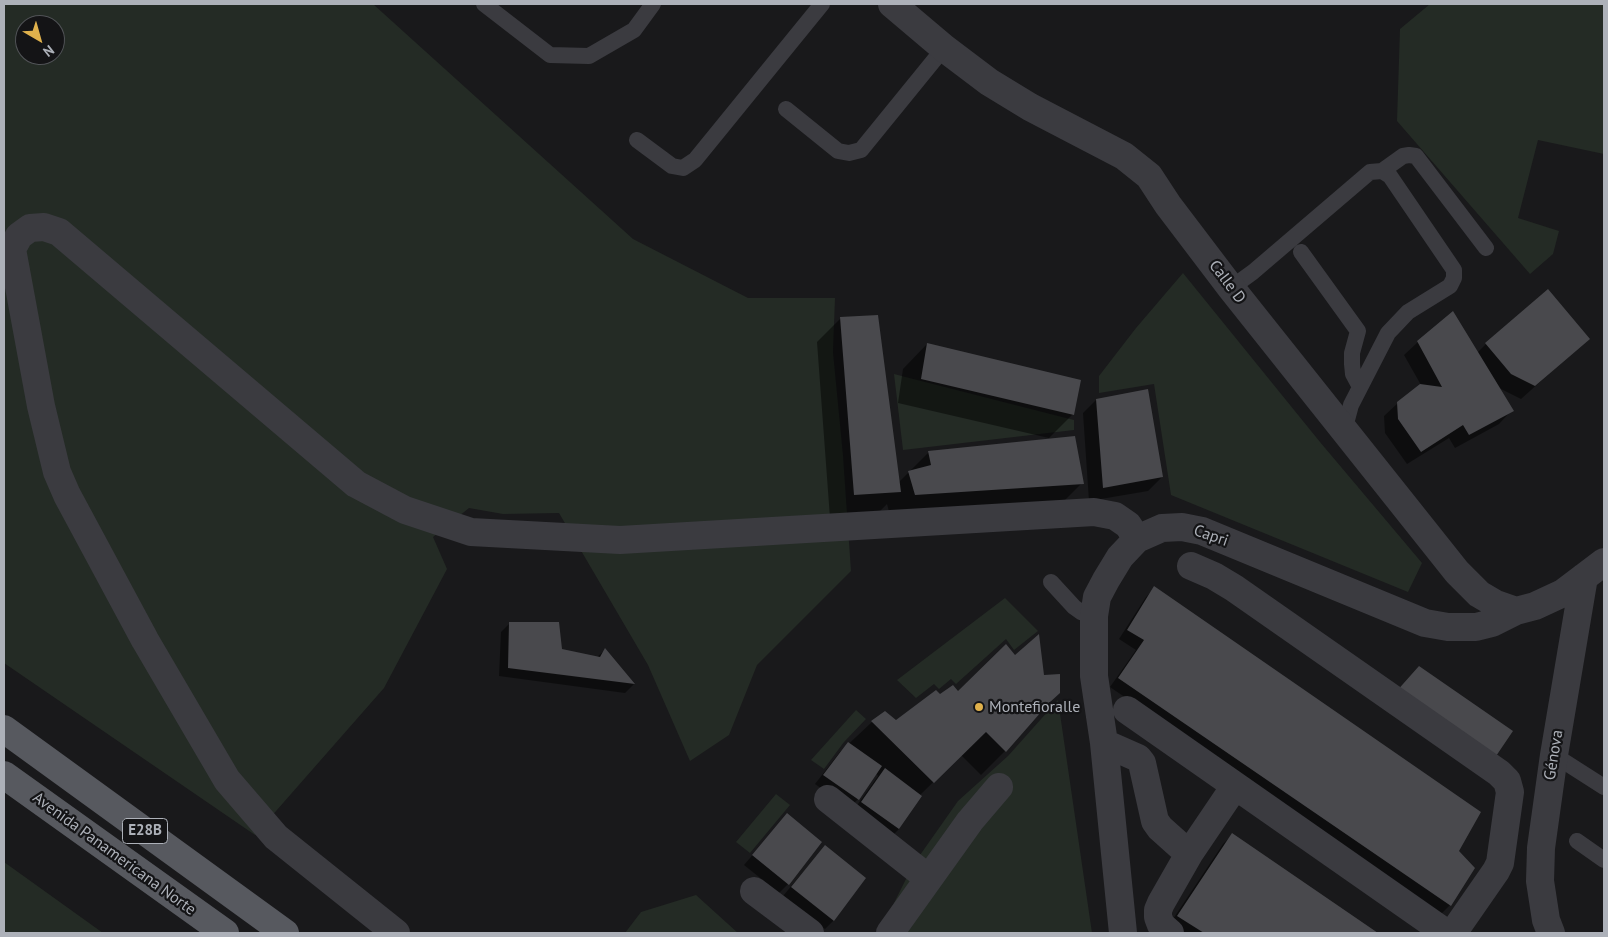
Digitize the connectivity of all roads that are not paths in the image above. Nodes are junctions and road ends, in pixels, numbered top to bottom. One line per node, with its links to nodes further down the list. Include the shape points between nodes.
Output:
1 (484, 4): 2 (lane, via 550,55 590,56 634,30)
2 (653, 4)
3 (822, 4): 7 (lane, via 695,160 683,168 672,166)
4 (892, 4): 5 (street, Calle D)
5 (944, 48): 6 (lane, via 861,150 838,151); 11 (street, Calle D, via 1030,107 1124,156 1149,176)
6 (786, 109)
7 (637, 140)
8 (1382, 171): 9 (lane, via 1403,156 1416,156); 11 (lane, via 1370,172); 12 (lane, via 1390,176 1449,262 1454,278 1450,286 1408,312 1388,333)
9 (1486, 248)
10 (1301, 252): 12 (lane, via 1358,331 1352,364)
11 (1231, 288): 13 (street, Calle D)
12 (1360, 387): 13 (lane)
13 (1344, 431): 18 (street, Calle D, via 1457,572 1479,594)
14 (1137, 540): 18 (street, Capri, via 1162,528 1202,530 1425,623 1476,627); 19 (street, Capri, via 1120,557 1106,580 1097,597); 36 (street, via 1128,526 1115,516 1094,512 620,540 471,532 406,510 356,484 59,232 44,226 30,228 19,236 12,249 41,406 57,472 67,495 145,640 228,780 276,837)
15 (1191, 566): 42 (street, via 1234,588 1507,781 1510,792 1500,862)
16 (1594, 570): 18 (street, Capri, via 1563,593); 23 (street, Génova)
17 (1051, 582): 19 (lane, via 1074,607)
18 (1516, 611)
19 (1094, 616): 22 (street, Capri, via 1094,676)
20 (1127, 710): 25 (street)
21 (4, 729): 35 (main road, E28B)
22 (1104, 743): 30 (street, via 1138,758 1142,763 1155,821); 39 (street, Capri)
23 (1554, 755): 27 (lane); 43 (street, Génova, via 1541,848 1540,881)
24 (4, 775): 34 (main road, Avenida Panamericana Norte / E28B)
25 (1235, 786): 30 (street); 41 (street)
26 (998, 787): 32 (street)
27 (1604, 788)
28 (828, 799): 32 (street)
29 (1577, 840): 31 (lane)
30 (1189, 854): 40 (street, via 1158,910 1161,925)
31 (1604, 860)
32 (928, 878): 38 (street)
33 (754, 891): 37 (street)
34 (225, 933)
35 (285, 933)
36 (396, 933)
37 (810, 933)
38 (890, 933)
39 (1123, 933)
40 (1170, 933)
41 (1446, 933)
42 (1453, 933)
43 (1551, 933)

